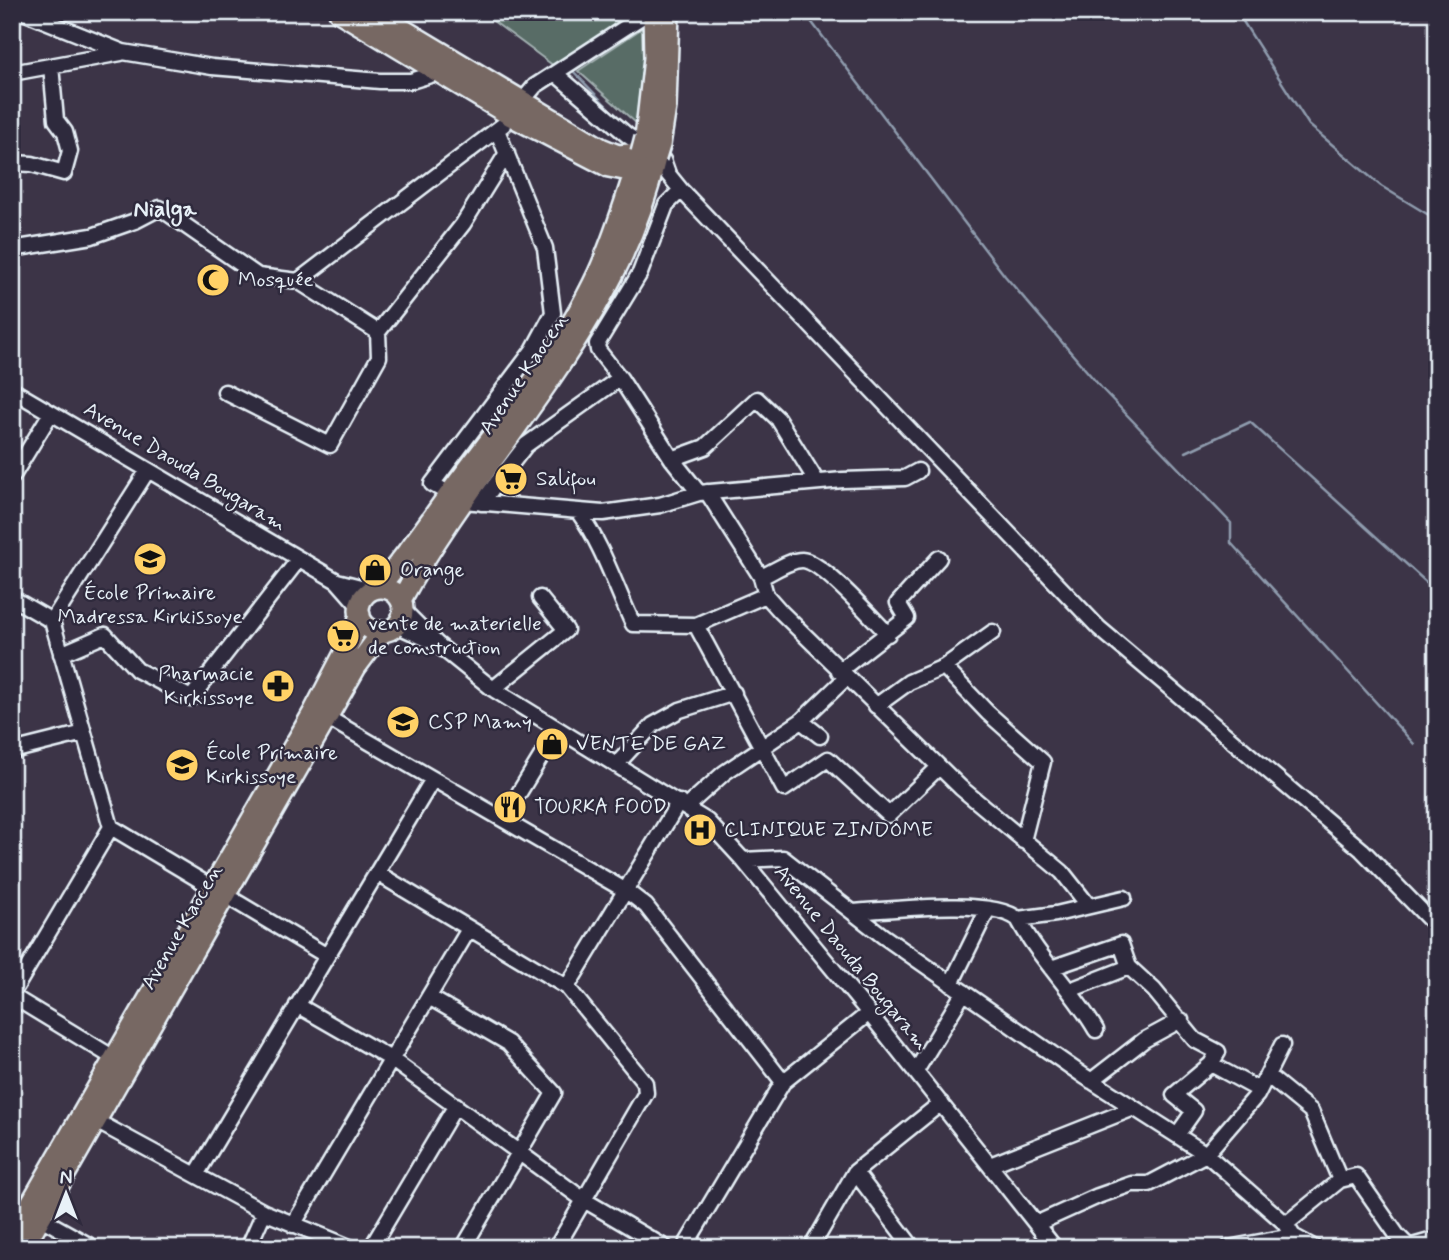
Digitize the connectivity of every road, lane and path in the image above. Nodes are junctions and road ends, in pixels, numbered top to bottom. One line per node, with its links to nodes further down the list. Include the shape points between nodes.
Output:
1 (23, 12): 7 (street)
2 (339, 12): 6 (highway)
3 (374, 12): 6 (highway)
4 (669, 12): 14 (highway, via 666,107)
5 (639, 16): 11 (street); 14 (highway, via 651,103)
6 (391, 33): 9 (highway); 12 (highway)
7 (123, 52): 8 (street); 9 (street, via 212,67 368,80 411,80)
8 (51, 66): 10 (street); 15 (street, via 56,120 70,151 64,173)
9 (440, 72): 12 (highway)
10 (12, 74)
11 (556, 74): 12 (street); 17 (street, via 663,160)
12 (510, 115): 13 (street); 14 (highway, via 614,154); 16 (highway); 20 (street)
13 (507, 153): 21 (street, via 463,224); 32 (street, via 545,248 553,313 533,350 432,484)
14 (648, 154): 16 (highway); 18 (highway, Avenue Kaocen); 32 (highway, Avenue Kaocen, via 634,230 571,351)
15 (12, 163)
16 (609, 167): 18 (highway, via 621,182)
17 (681, 190): 22 (street, via 666,205 640,273 597,344); 77 (street, via 1099,628 1362,850)
18 (624, 204): 32 (highway, Avenue Kaocen, via 598,273)
19 (12, 249): 20 (street, via 92,236 160,208 258,276)
20 (298, 281): 21 (street)
21 (378, 332): 24 (street, via 379,357 330,445)
22 (620, 378): 26 (street); 32 (street, via 526,445)
23 (12, 390): 25 (street, Avenue Daouda Bougaram)
24 (225, 392)
25 (51, 413): 27 (street, Avenue Daouda Bougaram); 29 (street)
26 (672, 459): 30 (street, via 705,447 757,398 778,419); 31 (street)
27 (148, 470): 35 (street, Avenue Daouda Bougaram); 44 (street)
28 (918, 471): 30 (street, via 905,478)
29 (12, 477)
30 (817, 482): 31 (street)
31 (703, 492): 33 (street, via 660,505); 36 (street)
32 (464, 499): 33 (street); 38 (highway, Avenue Kaocen); 43 (highway, Avenue Kaocen, via 420,565)
33 (579, 513): 45 (street, via 600,543 633,624)
34 (939, 558): 47 (street, via 898,603 907,618)
35 (299, 559): 37 (street, Avenue Daouda Bougaram); 48 (street, via 191,698 137,670 105,635)
36 (761, 577): 39 (street); 47 (street, via 798,560 808,561 837,582)
37 (337, 581): 38 (street, Avenue Daouda Bougaram); 42 (street, Avenue Daouda Bougaram)
38 (375, 589): 42 (highway, Avenue Kaocen); 43 (highway, via 392,590)
39 (766, 594): 45 (street); 50 (street)
40 (12, 598): 44 (street)
41 (540, 598): 51 (street, via 566,630)
42 (360, 610): 43 (highway, via 368,627); 70 (highway, Avenue Kaocen, via 352,638)
43 (396, 617): 51 (street, Avenue Daouda Bougaram); 54 (highway, Avenue Kaocen, via 356,667)
44 (52, 621): 48 (street)
45 (696, 625): 52 (street)
46 (993, 632): 49 (street)
47 (888, 634): 50 (street)
48 (61, 654): 57 (street)
49 (944, 667): 53 (street, via 909,682); 67 (street, via 1043,762)
50 (843, 675): 53 (street); 55 (street)
51 (494, 689): 56 (street, Avenue Daouda Bougaram)
52 (733, 693): 59 (street); 61 (street, via 680,710 653,725)
53 (876, 706): 62 (street)
54 (328, 718): 63 (street); 70 (highway, Avenue Kaocen)
55 (801, 721): 58 (street); 59 (street)
56 (558, 729): 61 (street, Avenue Daouda Bougaram); 65 (street)
57 (84, 733): 60 (street); 66 (street)
58 (820, 736)
59 (762, 748): 62 (street, via 784,789 828,759 889,816); 64 (street)
60 (12, 751)
61 (616, 765): 64 (street, Avenue Daouda Bougaram)
62 (939, 767): 67 (street)
63 (433, 779): 65 (street); 69 (street)
64 (683, 805): 68 (street, Avenue Daouda Bougaram, via 707,821); 71 (street)
65 (503, 819): 71 (street)
66 (111, 827): 70 (street); 85 (street)
67 (1023, 841): 73 (street, via 1062,872)
68 (743, 859): 75 (street, via 783,858); 88 (street, Avenue Daouda Bougaram)
69 (377, 873): 78 (street); 79 (street)
70 (220, 892): 79 (street); 92 (highway, Avenue Kaocen); 103 (highway, Avenue Kaocen)
71 (628, 892): 82 (street); 98 (street, via 646,906)
72 (1124, 898): 73 (street)
73 (1087, 905): 76 (street)
74 (987, 911): 75 (street, via 954,906); 76 (street); 83 (street)
75 (853, 912): 83 (street)
76 (1018, 919): 81 (street)
77 (1437, 927)
78 (469, 929): 82 (street); 86 (street)
79 (327, 956): 87 (street)
80 (1129, 967): 81 (street, via 1119,943); 84 (street); 89 (street)
81 (1052, 968): 84 (street)
82 (567, 988): 111 (street, via 647,1088)
83 (958, 988): 95 (street); 97 (street)
84 (1070, 990): 90 (street)
85 (12, 995): 92 (street)
86 (429, 996): 93 (street); 105 (street, via 508,1043 553,1090 554,1096)
87 (297, 1005): 93 (street); 109 (street)
88 (869, 1013): 95 (street, Avenue Daouda Bougaram); 98 (street)
89 (1181, 1020): 94 (street, via 1195,1040 1218,1052); 97 (street, via 1143,1040)
90 (1096, 1030)
91 (1282, 1045): 96 (street)
92 (114, 1058): 112 (highway, Avenue Kaocen)
93 (391, 1059): 101 (street); 115 (street)
94 (1211, 1064): 99 (street); 104 (street, via 1174,1095 1194,1111)
95 (916, 1071): 100 (street, Avenue Daouda Bougaram)
96 (1267, 1075): 99 (street); 110 (street, via 1311,1111)
97 (1091, 1081): 102 (street)
98 (783, 1082): 127 (street)
99 (1259, 1090): 106 (street)
100 (942, 1103): 107 (street, Avenue Daouda Bougaram); 108 (street)
101 (456, 1105): 105 (street); 123 (street)
102 (1134, 1108): 104 (street); 107 (street)
103 (96, 1121): 109 (street); 112 (highway, Avenue Kaocen)
104 (1177, 1135): 106 (street)
105 (521, 1153): 111 (street); 124 (street)
106 (1206, 1154): 114 (street, via 1149,1184 1132,1184 1098,1196); 116 (street)
107 (990, 1165): 114 (street, Avenue Daouda Bougaram)
108 (856, 1172): 128 (street); 129 (street)
109 (196, 1175): 113 (street)
110 (1340, 1180): 116 (street); 133 (street, via 1356,1176)
111 (584, 1199): 125 (street); 126 (street)
112 (26, 1211): 117 (highway, Avenue Kaocen); 119 (highway, Avenue Kaocen); 120 (street)
113 (264, 1212): 115 (street); 121 (street)
114 (1036, 1224): 130 (street, Avenue Daouda Bougaram)
115 (293, 1225): 122 (street)
116 (1289, 1230): 131 (street); 132 (street)
117 (12, 1236)
118 (1437, 1239): 133 (street)
119 (23, 1248)
120 (94, 1248)
121 (248, 1248)
122 (352, 1248)
123 (371, 1248)
124 (463, 1248)
125 (556, 1248)
126 (666, 1248)
127 (684, 1248)
128 (811, 1248)
129 (913, 1248)
130 (1055, 1248)
131 (1228, 1248)
132 (1315, 1248)
133 (1409, 1248)

